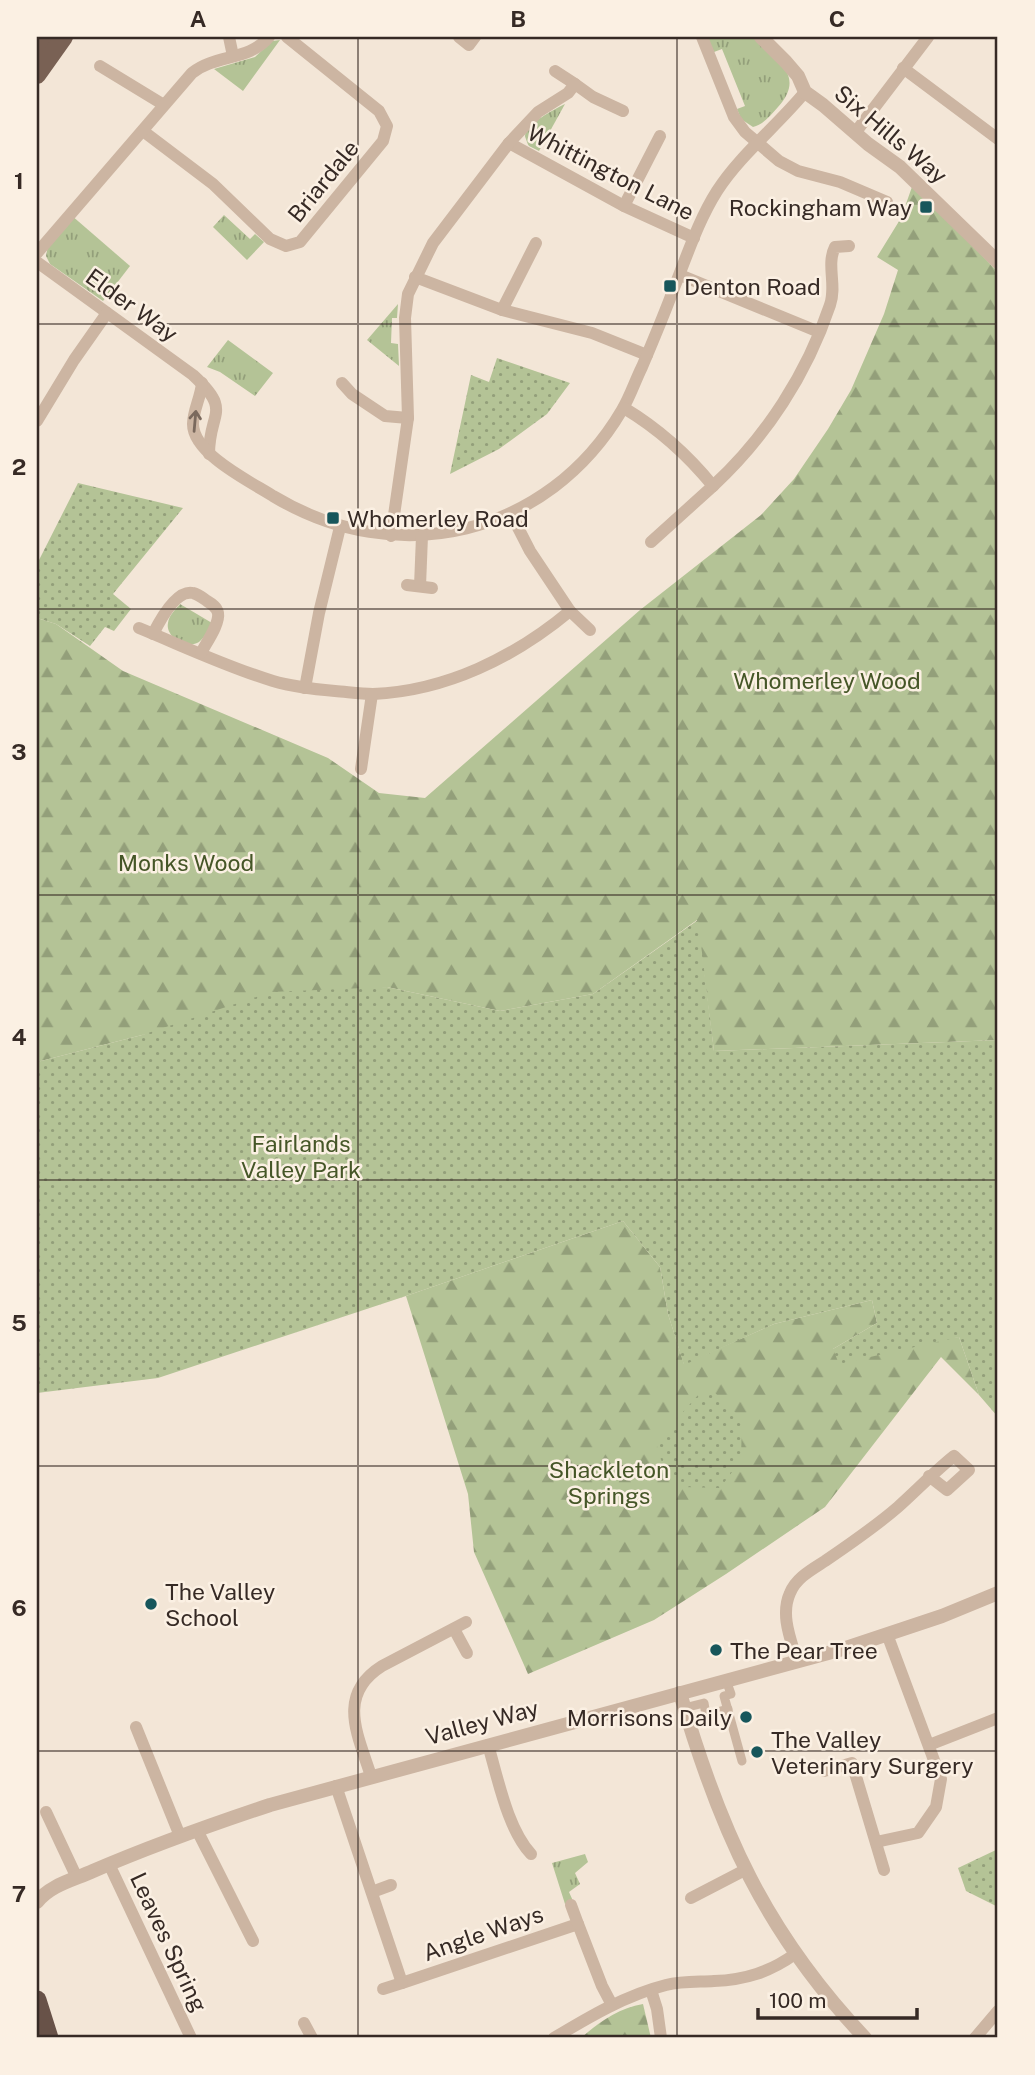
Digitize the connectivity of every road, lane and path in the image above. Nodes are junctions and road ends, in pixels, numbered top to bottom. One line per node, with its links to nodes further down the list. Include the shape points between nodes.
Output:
1 (48, 37): 11 (main road)
2 (64, 37): 16 (main road)
3 (229, 37): 12 (street)
4 (269, 37): 12 (street, via 257,49)
5 (286, 37): 21 (street, Briardale, via 379,111 387,126 383,141 300,242 286,246 270,239 213,184)
6 (459, 37): 7 (street, via 469,45)
7 (475, 37)
8 (702, 37): 26 (street, via 734,117)
9 (761, 37): 18 (street, Six Hills Way, via 798,76)
10 (928, 37): 14 (street)
11 (37, 53)
12 (233, 56): 19 (street, via 199,68)
13 (100, 66): 19 (street)
14 (903, 68): 22 (street); 24 (street)
15 (555, 71): 17 (street)
16 (37, 75)
17 (575, 84): 20 (street); 25 (street, via 538,112)
18 (805, 92): 22 (street, Six Hills Way); 26 (street)
19 (164, 105): 21 (street)
20 (623, 111)
21 (143, 131): 32 (street)
22 (855, 133): 34 (street, Six Hills Way, via 900,167)
23 (660, 136): 28 (street)
24 (998, 139)
25 (509, 143): 28 (street, Whittington Lane); 36 (street, via 439,234)
26 (758, 143): 27 (street, via 798,171 841,182); 29 (street, via 716,193)
27 (887, 202)
28 (624, 206): 29 (street, Whittington Lane)
29 (694, 238): 35 (street)
30 (536, 243): 37 (street)
31 (849, 246): 39 (street, via 835,247 831,257 834,293)
32 (37, 253)
33 (37, 262): 38 (street, Elder Way)
34 (998, 262)
35 (680, 275): 39 (street); 40 (street)
36 (415, 277): 37 (street); 44 (street, via 405,318)
37 (502, 310): 40 (street, via 592,333)
38 (107, 313): 41 (street, Elder Way); 45 (street)
39 (819, 332): 47 (street, via 767,428)
40 (647, 355): 43 (street)
41 (202, 383): 46 (street, one-way to 41, via 194,432 193,422); 46 (street, Elder Way, via 215,397 217,410)
42 (342, 383): 44 (street, via 384,416)
43 (624, 408): 47 (street, via 672,441); 48 (street, via 566,479)
44 (408, 418): 50 (street)
45 (37, 421)
46 (209, 454): 49 (street, via 287,504)
47 (713, 486): 52 (street)
48 (511, 514): 51 (street, via 472,528); 54 (street)
49 (340, 527): 50 (street); 59 (street)
50 (391, 536): 51 (street)
51 (422, 536): 53 (street)
52 (651, 542)
53 (419, 586)
54 (570, 611): 56 (street); 60 (street, via 522,647 486,666 451,679)
55 (139, 628): 57 (street)
56 (590, 630)
57 (153, 634): 58 (street); 58 (street, via 178,598 195,593 218,610)
58 (201, 653): 59 (street, via 273,681)
59 (305, 688): 60 (street)
60 (372, 694): 61 (street)
61 (361, 769)
62 (929, 1476): 68 (street, via 900,1506 794,1585 786,1617)
63 (998, 1593): 66 (street, Valley Way)
64 (466, 1622): 65 (street)
65 (454, 1629): 67 (street); 79 (street, via 382,1666 360,1685 353,1710)
66 (887, 1634): 68 (street, Valley Way); 76 (street)
67 (467, 1653)
68 (797, 1661): 69 (street, Valley Way)
69 (726, 1680): 70 (street, Valley Way); 72 (street, via 731,1694 724,1696)
70 (680, 1693): 71 (street); 75 (street, Valley Way)
71 (684, 1708): 72 (street, via 704,1703 706,1715); 87 (street, via 700,1763)
72 (728, 1709): 77 (street)
73 (998, 1718): 76 (street)
74 (136, 1727): 83 (street)
75 (488, 1745): 79 (street, Valley Way); 85 (street, via 513,1826)
76 (929, 1745): 84 (street, via 941,1779 936,1807 918,1833)
77 (742, 1761)
78 (824, 1771): 84 (street, via 852,1763)
79 (371, 1776): 80 (street, Valley Way)
80 (336, 1786): 82 (street, Valley Way); 91 (street, Angle Ways)
81 (46, 1812): 89 (street)
82 (197, 1830): 83 (street, Valley Way); 96 (street)
83 (180, 1836): 86 (street, Valley Way)
84 (876, 1842): 88 (street)
85 (531, 1854)
86 (109, 1864): 89 (street, Valley Way); 106 (street, Leaves Spring)
87 (745, 1870): 93 (street); 97 (street)
88 (884, 1870)
89 (77, 1878): 92 (street, Valley Way)
90 (391, 1885): 91 (street)
91 (372, 1892): 98 (street, Angle Ways)
92 (40, 1894)
93 (691, 1898)
94 (571, 1905): 95 (street, Angle Ways)
95 (578, 1924): 98 (street, Angle Ways); 102 (street, Angle Ways)
96 (253, 1941)
97 (795, 1954): 100 (street, via 752,1976); 110 (street)
98 (402, 1983): 99 (street, Angle Ways)
99 (383, 1989)
100 (651, 1990): 102 (street); 109 (street)
101 (37, 2000): 105 (highway)
102 (612, 2005): 108 (street)
103 (998, 2011): 111 (street)
104 (304, 2023): 107 (street)
105 (49, 2038)
106 (191, 2038)
107 (312, 2038)
108 (554, 2038)
109 (661, 2038)
110 (865, 2038)
111 (975, 2038)

